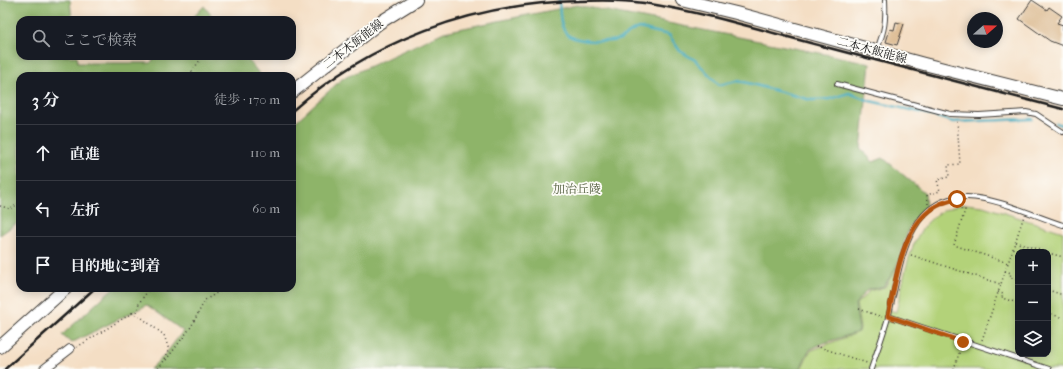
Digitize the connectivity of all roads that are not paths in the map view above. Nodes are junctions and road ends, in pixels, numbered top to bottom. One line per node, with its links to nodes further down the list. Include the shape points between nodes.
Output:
1 (416, 0): 6 (main road, 二本木飯能線, via 379,23)
2 (682, 0): 4 (main road, 二本木飯能線)
3 (885, 0): 4 (lane, via 886,22)
4 (876, 51): 7 (main road, 二本木飯能線)
5 (837, 84): 8 (lane, via 950,114 1036,114)
6 (296, 89)
7 (1063, 98)
8 (1063, 132)
9 (1063, 225): 11 (lane, via 984,199 966,197 943,202 929,210 908,237)
10 (62, 292): 12 (main road)
11 (888, 317): 14 (lane); 16 (lane)
12 (0, 347)
13 (70, 349): 15 (street)
14 (872, 367)
15 (44, 369)
16 (1049, 369)

